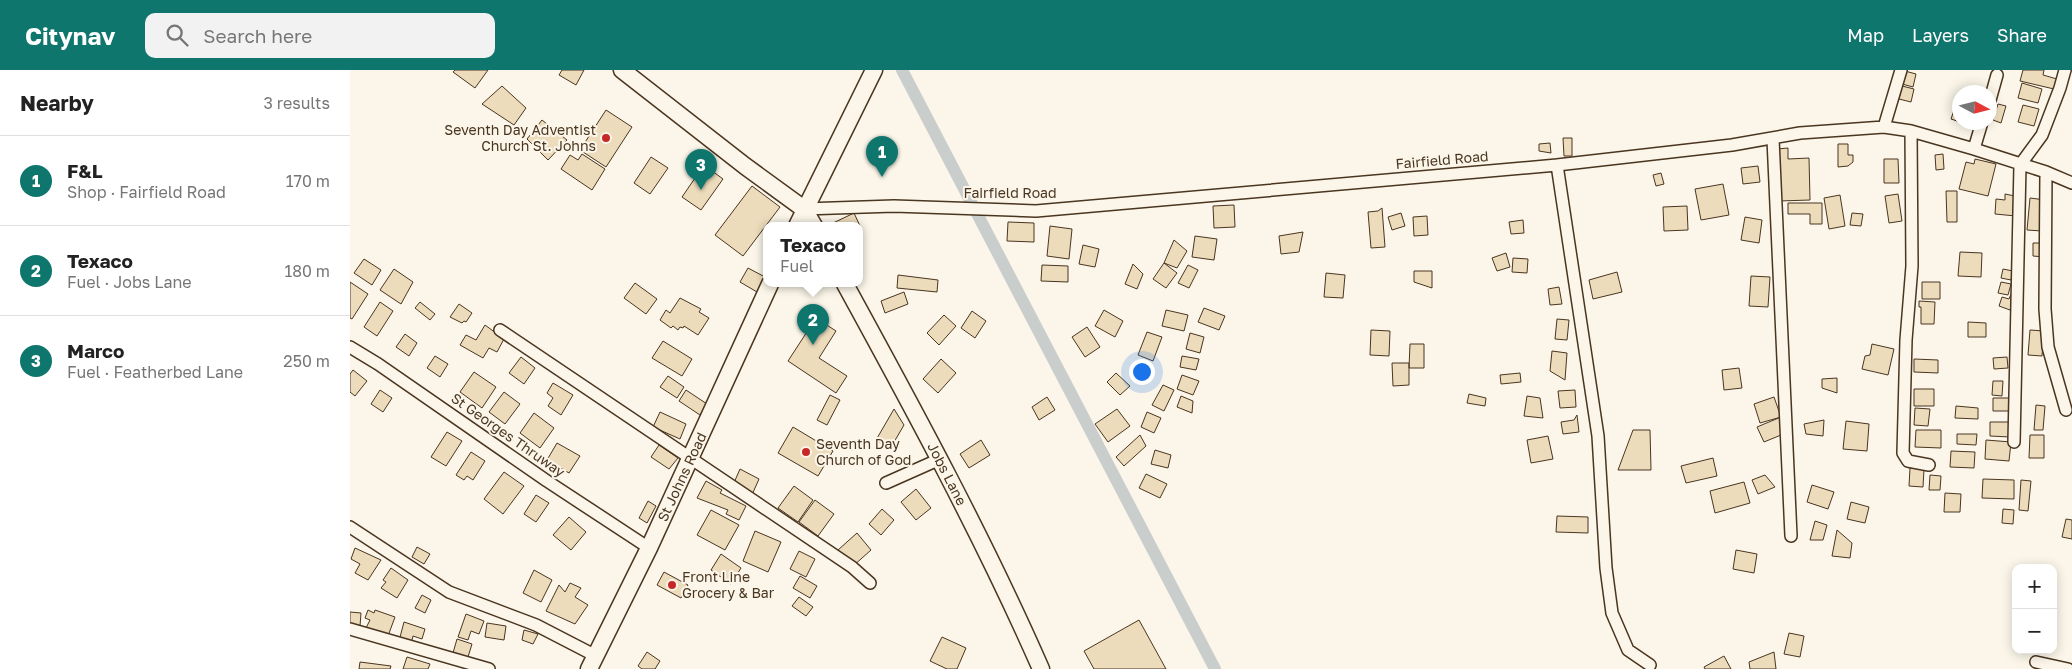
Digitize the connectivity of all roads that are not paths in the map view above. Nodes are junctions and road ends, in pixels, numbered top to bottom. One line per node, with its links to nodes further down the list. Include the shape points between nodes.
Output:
1 (622, 70): 16 (main road)
2 (874, 70): 16 (main road)
3 (1901, 70): 7 (street)
4 (2065, 70): 13 (street, via 2042,135)
5 (1997, 75): 6 (street)
6 (1994, 85)
7 (1884, 127): 9 (street, Fairfield Road); 10 (street, Fairfield Road, via 1800,133)
8 (1980, 130): 11 (street)
9 (1911, 132): 11 (street, Fairfield Road); 27 (street, via 1912,266 1903,453 1908,461)
10 (1773, 139): 12 (street, Fairfield Road); 30 (street)
11 (1974, 149): 13 (street, Fairfield Road)
12 (1557, 165): 16 (street, Fairfield Road, via 1036,211 894,206); 36 (street, via 1598,436 1612,613 1628,650)
13 (2020, 165): 14 (street, Fairfield Road); 24 (street)
14 (2046, 172): 15 (street, Fairfield Road); 23 (street, via 2045,309 2048,347)
15 (2072, 183)
16 (804, 209): 17 (main road); 18 (main road)
17 (799, 222)
18 (812, 222)
19 (769, 287): 25 (main road, St Johns Road)
20 (847, 287): 26 (main road, Jobs Lane)
21 (500, 330): 25 (street)
22 (350, 347): 31 (street, St Georges Thruway)
23 (2066, 410)
24 (2014, 442)
25 (691, 458): 31 (main road, St Johns Road); 32 (street, via 852,567)
26 (940, 459): 28 (street); 38 (main road, Jobs Lane, via 1009,596)
27 (1929, 466)
28 (886, 483)
29 (350, 527): 34 (street, via 449,592 536,625)
30 (1791, 536)
31 (649, 548): 34 (main road, St Johns Road)
32 (870, 583)
33 (350, 629): 37 (street)
34 (592, 662)
35 (2036, 662): 39 (street)
36 (1650, 665)
37 (489, 669)
38 (1041, 669)
39 (2068, 669)

